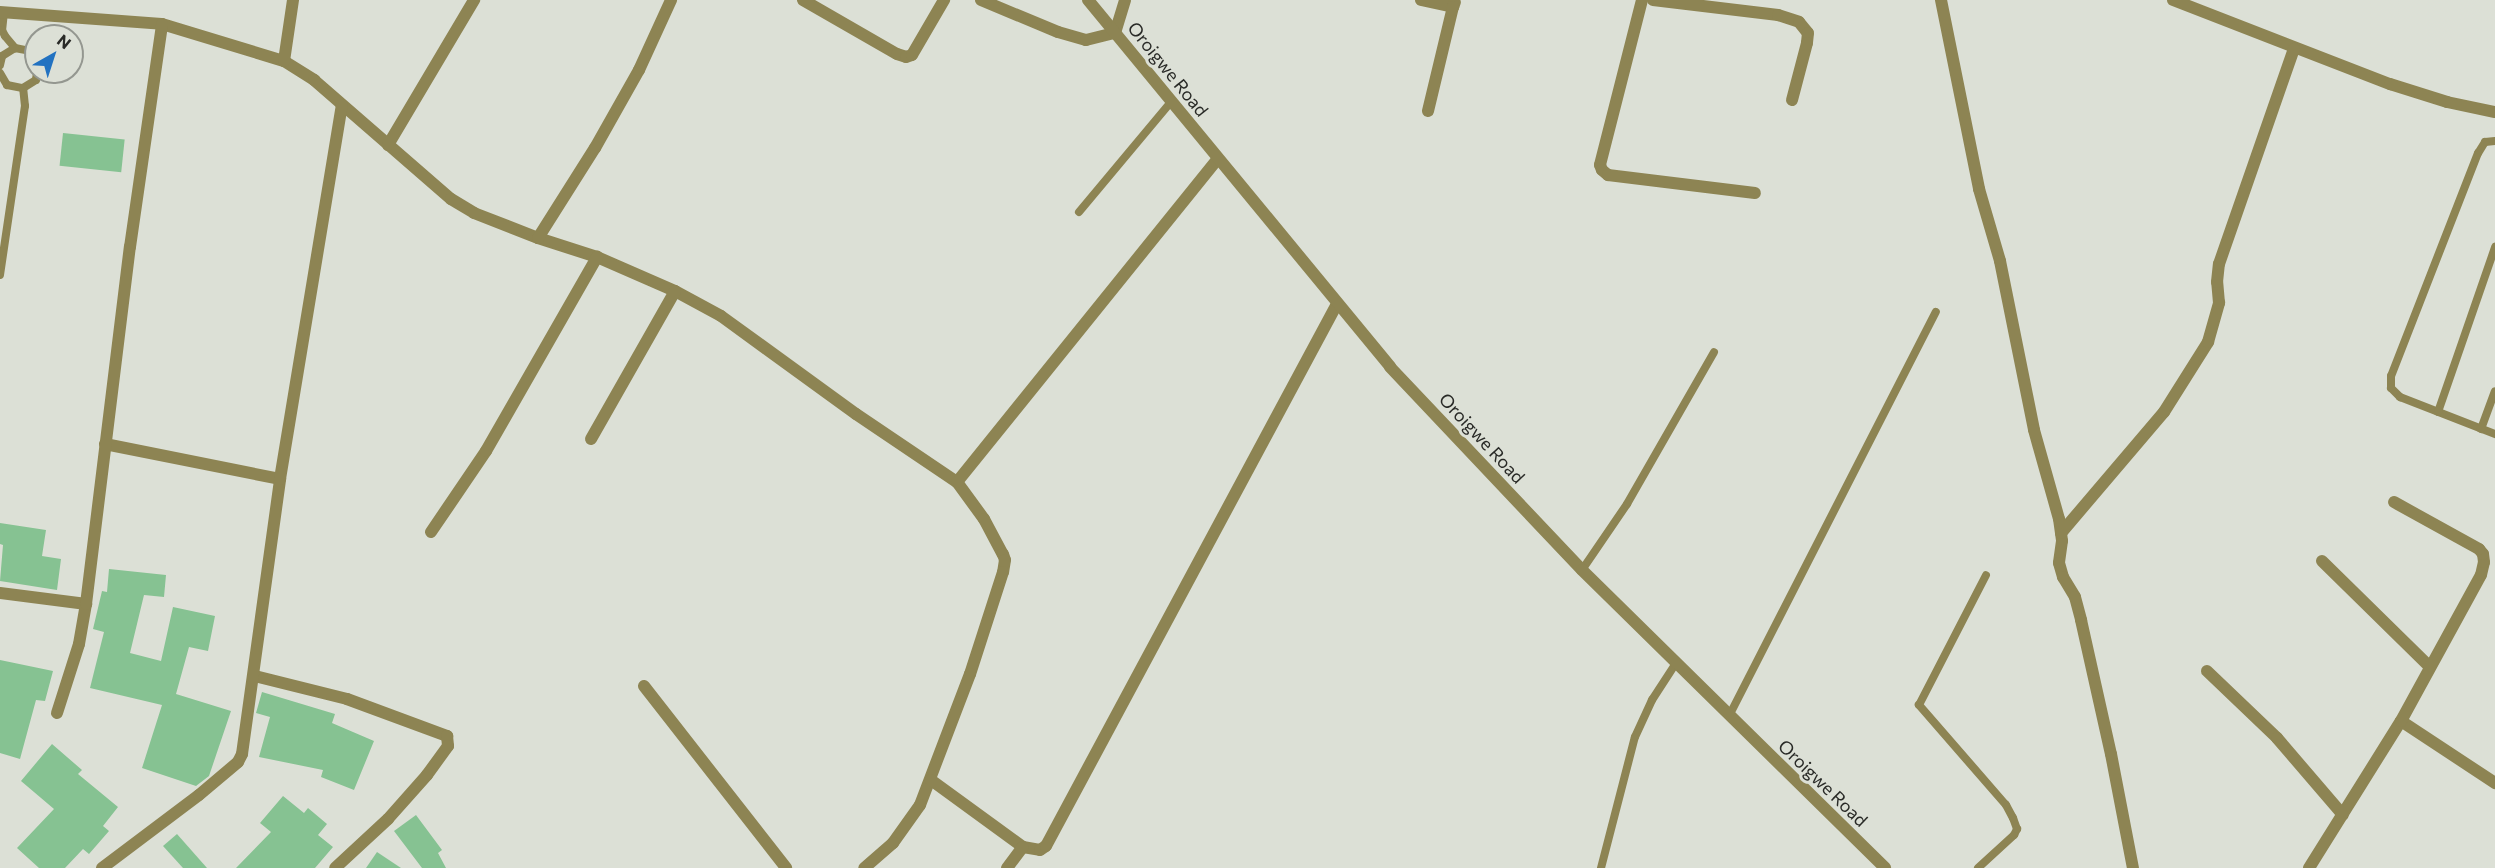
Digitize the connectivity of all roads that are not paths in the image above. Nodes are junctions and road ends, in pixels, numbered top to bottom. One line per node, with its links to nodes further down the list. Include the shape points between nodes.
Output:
1 (293, 0): 21 (street)
2 (474, 0): 32 (street)
3 (671, 0): 36 (street, via 633,80)
4 (803, 0): 5 (street, via 906,57 912,55)
5 (945, 0)
6 (981, 0): 17 (street, via 1073,37 1086,40)
7 (1088, 0): 17 (street, Oroigwe Road)
8 (1125, 0): 17 (street)
9 (1421, 0): 14 (street)
10 (1642, 0): 34 (street, via 1600,165 1602,170 1608,175)
11 (1653, 0): 26 (street, via 1778,15 1799,22 1808,33 1808,43)
12 (1941, 0): 54 (street, via 1980,189 2001,261 2034,430)
13 (2173, 0): 19 (street)
14 (1454, 4): 29 (street)
15 (2, 12): 16 (street); 18 (lane, via 2,30)
16 (162, 24): 21 (street); 49 (street)
17 (1115, 33): 27 (street, Oroigwe Road)
18 (15, 48): 20 (lane); 22 (lane, via 2,56)
19 (2294, 49): 30 (street, via 2447,102); 54 (street, via 2219,264 2219,303 2208,342 2164,412)
20 (24, 50)
21 (284, 61): 28 (street)
22 (0, 65)
23 (0, 73): 25 (lane, via 7,85)
24 (30, 84): 25 (lane)
25 (23, 88): 39 (lane, via 25,106)
26 (1792, 100)
27 (1171, 102): 33 (street, Oroigwe Road); 35 (lane)
28 (342, 105): 32 (street); 50 (street)
29 (1428, 111)
30 (2495, 112)
31 (2495, 141): 45 (lane, via 2485,142 2478,153 2391,376 2391,388 2400,397)
32 (388, 145): 36 (street, via 451,199 474,213)
33 (1218, 159): 41 (street, Oroigwe Road); 51 (street)
34 (1755, 193)
35 (1079, 212)
36 (538, 238): 38 (street)
37 (2495, 247): 45 (lane)
38 (597, 256): 40 (street); 53 (street, via 486,452)
39 (0, 275)
40 (675, 291): 48 (street); 51 (street, via 721,316)
41 (1337, 304): 56 (street, Oroigwe Road, via 1390,367); 71 (street, via 1056,831 1040,850)
42 (1936, 312): 66 (lane)
43 (1714, 352): 56 (lane, via 1627,504)
44 (2495, 391): 46 (lane)
45 (2438, 412): 46 (lane)
46 (2481, 429): 47 (lane)
47 (2495, 434)
48 (591, 439)
49 (105, 444): 50 (street); 59 (street)
50 (280, 479): 63 (street)
51 (957, 482): 68 (street, via 984,519 1005,560 970,674)
52 (2394, 502): 61 (street, via 2483,554 2481,574)
53 (431, 531)
54 (2061, 533): 80 (street, via 2059,563 2081,620)
55 (2322, 561): 61 (street)
56 (1582, 570): 60 (street, Oroigwe Road)
57 (1986, 575): 79 (lane, via 1919,704 2006,805 2017,829)
58 (0, 593): 59 (street)
59 (86, 604): 65 (street, via 79,644)
60 (1676, 663): 66 (street, Oroigwe Road); 77 (lane, via 1652,700 1635,737)
61 (2430, 668): 67 (street)
62 (2207, 671): 70 (street, via 2277,738)
63 (255, 676): 72 (street, via 238,762); 73 (street, via 347,699 447,736 447,746 427,775 388,819)
64 (644, 686): 74 (street)
65 (57, 713)
66 (1729, 716): 78 (street, Oroigwe Road)
67 (2401, 721): 69 (street); 70 (street)
68 (931, 780): 71 (street); 75 (street, via 907,825)
69 (2495, 783)
70 (2343, 815): 81 (street)
71 (1023, 847): 76 (street)
72 (102, 868)
73 (335, 868)
74 (786, 868)
75 (864, 868)
76 (1007, 868)
77 (1601, 868)
78 (1885, 868)
79 (1978, 868)
80 (2133, 868)
81 (2309, 868)

